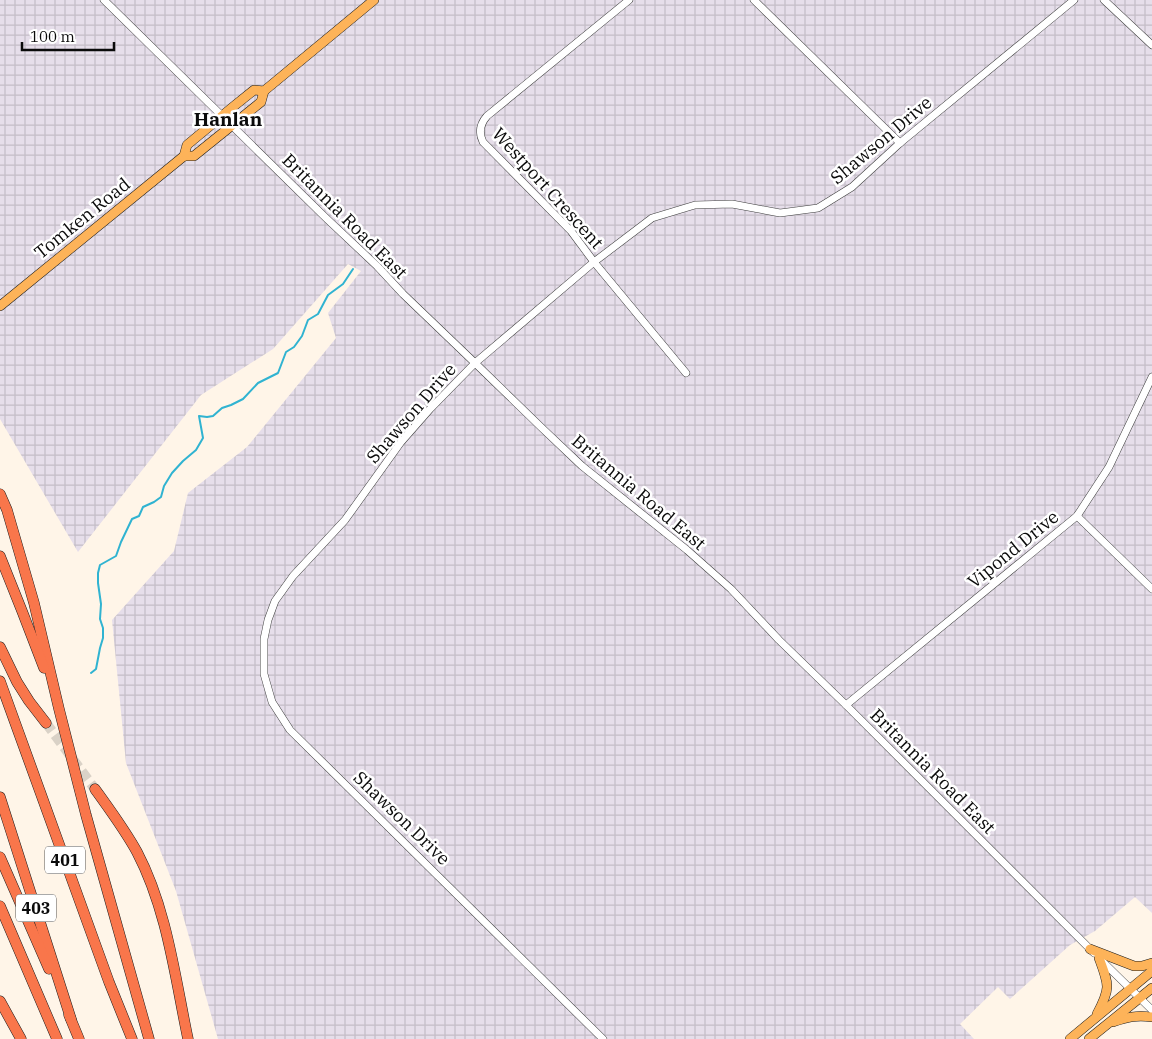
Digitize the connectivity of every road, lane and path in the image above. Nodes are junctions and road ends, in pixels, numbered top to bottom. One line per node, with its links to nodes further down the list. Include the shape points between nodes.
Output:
1 (104, 0): 9 (street, Britannia Road East)
2 (374, 0): 8 (main road, Tomken Road)
3 (629, 0): 13 (street, Westport Crescent, via 487,116 480,127 483,142 571,231)
4 (754, 0): 11 (street)
5 (1074, 0): 11 (street, Shawson Drive)
6 (1104, 0): 7 (street)
7 (1152, 45)
8 (264, 90): 9 (main road, Tomken Road, via 254,90); 10 (main road, Tomken Road, via 261,102)
9 (222, 116): 10 (street, Britannia Road East); 12 (main road, Tomken Road, via 187,145)
10 (232, 126): 12 (main road, Tomken Road, via 194,156); 15 (street, Britannia Road East)
11 (900, 143): 13 (street, Shawson Drive, via 852,187 818,208 780,213 732,204 695,205 652,218)
12 (184, 156): 14 (main road, Tomken Road)
13 (594, 262): 15 (street, Shawson Drive); 16 (street, Westport Crescent)
14 (0, 306)
15 (475, 362): 24 (street, Britannia Road East, via 582,466 687,550 730,589); 44 (street, Shawson Drive, via 398,445 345,520 294,575 275,601 264,639 264,674 272,702 290,730)
16 (686, 373)
17 (1152, 377): 19 (street, Vipond Drive, via 1109,467)
18 (0, 494): 25 (highway, via 34,602)
19 (1077, 516): 21 (street); 24 (street, Vipond Drive)
20 (0, 556): 25 (highway)
21 (1152, 589)
22 (0, 647): 26 (highway, via 17,682)
23 (0, 681): 48 (highway, 401)
24 (846, 705): 31 (street, Britannia Road East)
25 (59, 709): 49 (highway)
26 (46, 723)
27 (95, 789): 50 (highway, via 123,827 150,882 168,943)
28 (0, 798): 42 (highway, 403)
29 (0, 857): 42 (highway)
30 (0, 906): 46 (highway)
31 (1090, 949): 32 (street, Britannia Road East); 33 (main road, via 1134,966)
32 (1099, 958): 36 (street, Britannia Road East); 41 (main road, via 1108,990)
33 (1152, 963)
34 (1152, 972): 36 (main road)
35 (1152, 988): 37 (main road)
36 (1130, 990): 37 (street, Britannia Road East); 41 (main road)
37 (1139, 998): 39 (street, Britannia Road East); 43 (main road)
38 (0, 1001): 45 (highway)
39 (1152, 1010)
40 (1152, 1016): 43 (main road, via 1131,1016)
41 (1096, 1018): 51 (main road)
42 (71, 1020): 47 (highway)
43 (1108, 1024): 52 (main road)
44 (601, 1038)
45 (21, 1039)
46 (57, 1039)
47 (79, 1039)
48 (132, 1039)
49 (149, 1039)
50 (188, 1039)
51 (1070, 1039)
52 (1089, 1039)

